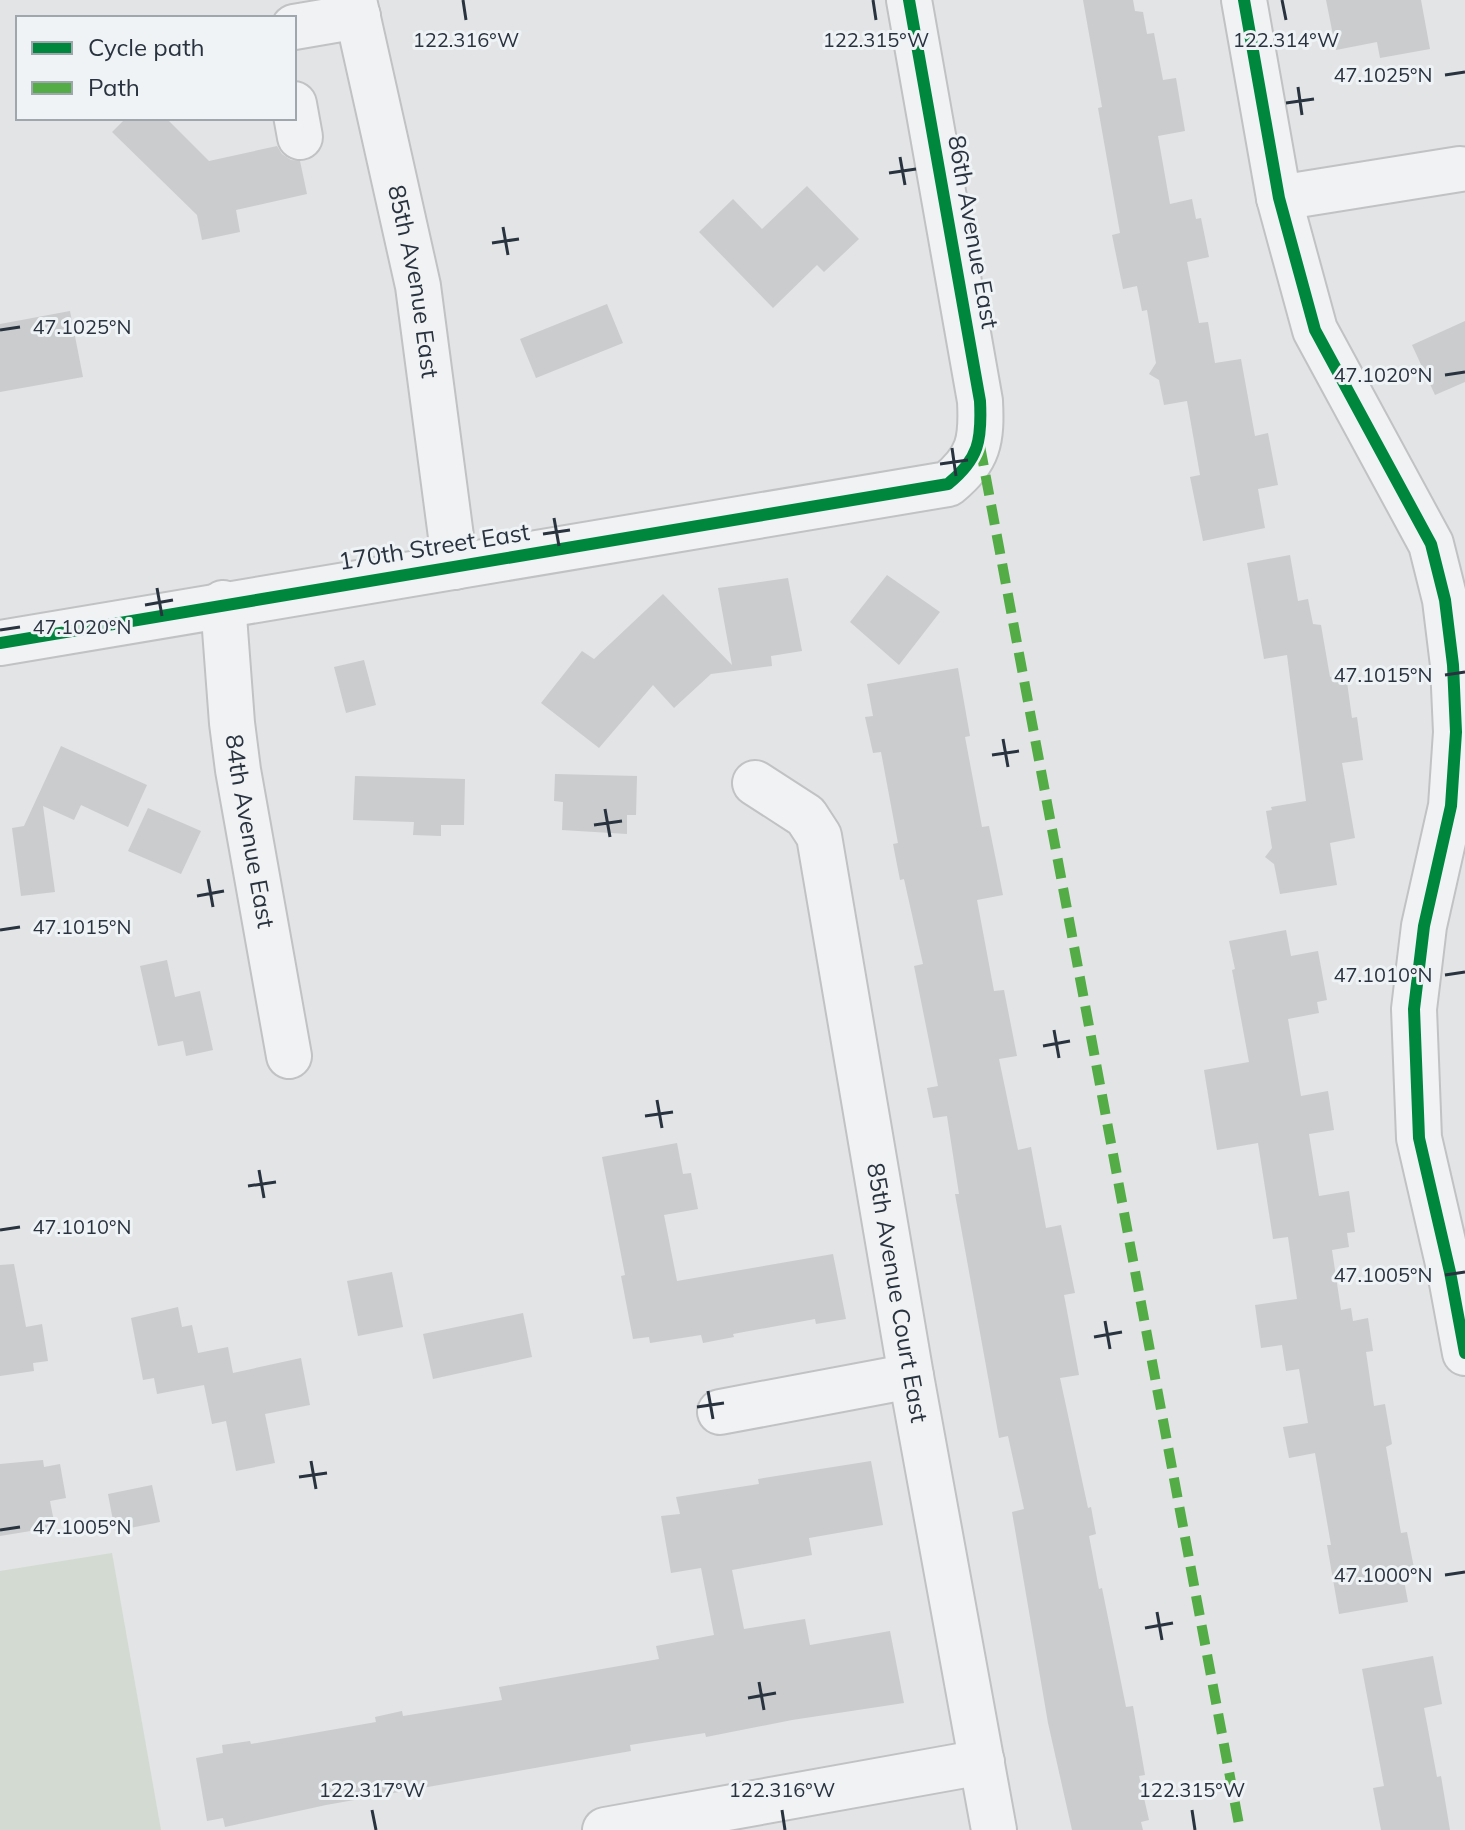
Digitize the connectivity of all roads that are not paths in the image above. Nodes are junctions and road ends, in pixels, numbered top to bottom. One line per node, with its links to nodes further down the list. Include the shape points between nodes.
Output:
1 (909, 0): 7 (street, 86th Avenue East, via 980,401 980,444)
2 (1244, 0): 6 (street)
3 (356, 8): 4 (street); 9 (street, 85th Avenue East, via 418,286)
4 (296, 26)
5 (1460, 169): 6 (street)
6 (1279, 198): 8 (street, via 1315,330)
7 (966, 470): 9 (street, 170th Street East, via 948,484)
8 (1448, 539): 14 (street, via 1445,600 1456,732 1451,806 1424,926 1414,1009 1419,1138)
9 (455, 567): 10 (street, 170th Street East)
10 (223, 603): 11 (street, 170th Street East); 13 (street, 84th Avenue East, via 238,770)
11 (0, 643)
12 (755, 783): 16 (street, 85th Avenue Court East, via 806,816 819,836)
13 (289, 1056)
14 (1458, 1271): 15 (street)
15 (1465, 1353)
16 (911, 1376): 17 (street); 18 (street, 85th Avenue Court East)
17 (720, 1412)
18 (982, 1762): 19 (street); 20 (street, 85th Avenue Court East)
19 (605, 1830)
20 (994, 1830)

